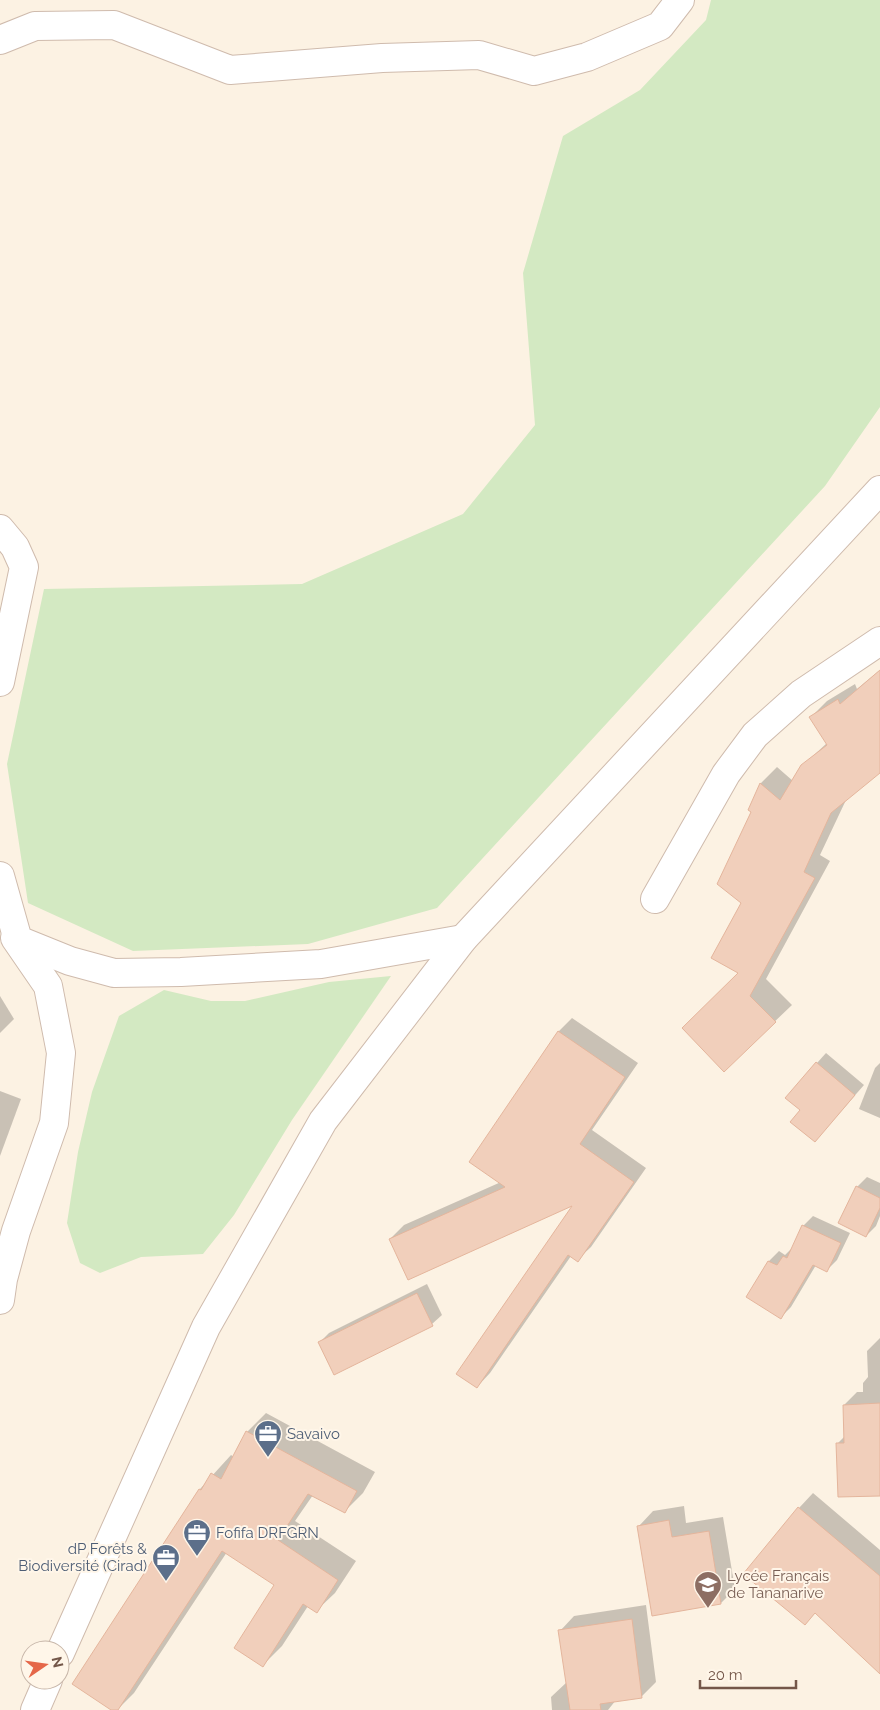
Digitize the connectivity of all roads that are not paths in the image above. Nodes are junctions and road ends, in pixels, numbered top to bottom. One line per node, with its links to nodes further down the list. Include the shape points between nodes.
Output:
1 (680, 0): 2 (street, via 660,26 587,57 534,71 479,55 382,58 230,70 114,25 35,26)
2 (0, 40)
3 (880, 490): 10 (street)
4 (0, 529): 6 (street, via 15,547 24,567)
5 (880, 641): 8 (street, via 801,694 755,735 726,774)
6 (0, 682)
7 (0, 876): 9 (street)
8 (655, 899)
9 (9, 933): 10 (street, via 70,961 114,973 321,964); 11 (street, via 48,986 61,1053 54,1122 16,1231)
10 (464, 939): 12 (street, via 323,1121 206,1327)
11 (0, 1300)
12 (66, 1640)
13 (44, 1690): 14 (street)
14 (35, 1710)

